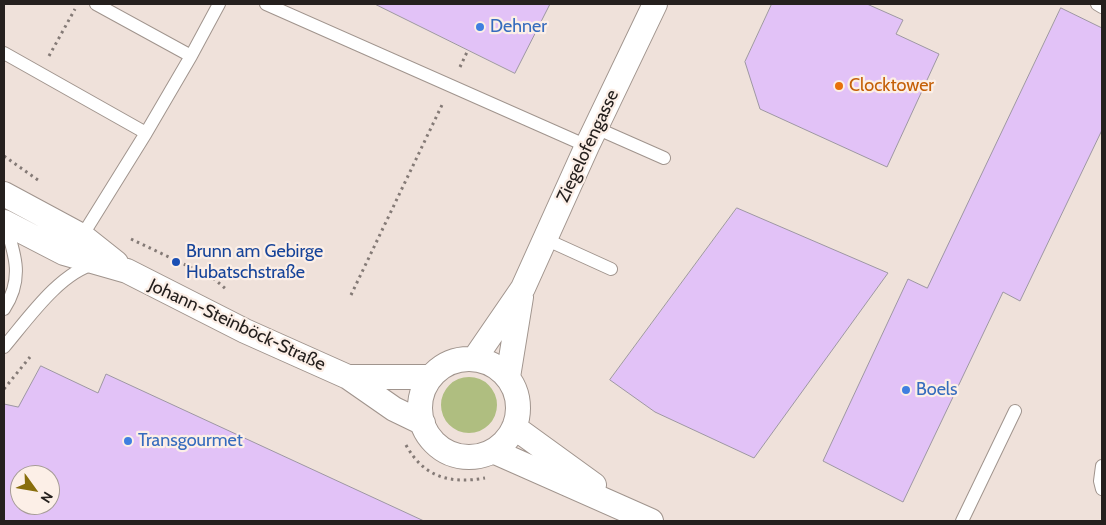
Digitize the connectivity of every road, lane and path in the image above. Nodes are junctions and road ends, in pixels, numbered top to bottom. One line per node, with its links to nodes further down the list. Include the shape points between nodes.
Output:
1 (78, 4): 11 (path)
2 (96, 4): 10 (lane)
3 (219, 4): 10 (lane)
4 (266, 4): 12 (lane)
5 (655, 4): 14 (street, Ziegelofengasse)
6 (1097, 4): 7 (lane)
7 (1102, 7)
8 (468, 50): 12 (path)
9 (4, 53): 11 (lane)
10 (191, 56): 13 (lane)
11 (39, 73): 13 (lane)
12 (451, 86): 14 (lane); 24 (path)
13 (146, 133): 18 (lane)
14 (591, 137): 15 (lane); 19 (street, Ziegelofengasse)
15 (664, 158)
16 (4, 194): 18 (street, Johann-Steinböck-Straße)
17 (5, 222): 20 (street, Johann-Steinböck-Straße, via 64,253); 25 (lane, via 15,254 16,280)
18 (82, 236): 22 (street, Johann-Steinböck-Straße)
19 (545, 239): 21 (lane); 23 (street, Ziegelofengasse)
20 (99, 263): 22 (street, Johann-Steinböck-Straße); 26 (lane, via 76,270 61,283)
21 (611, 269)
22 (127, 272): 29 (street, Johann-Steinböck-Straße, via 244,331)
23 (523, 288): 28 (street, Ziegelofengasse); 31 (street, Ziegelofengasse)
24 (351, 295)
25 (5, 304)
26 (4, 347)
27 (30, 357): 32 (path)
28 (475, 358): 30 (street, via 443,366); 31 (street, via 493,364)
29 (348, 377): 30 (street, Johann-Steinböck-Straße); 34 (street, Johann-Steinböck-Straße, via 394,409)
30 (431, 377): 34 (street, via 423,391 420,407)
31 (508, 377): 35 (street, via 516,392 518,410)
32 (4, 389)
33 (1015, 410): 42 (lane)
34 (423, 423): 37 (street, via 443,450 459,456 477,456)
35 (514, 428): 37 (street); 41 (street)
36 (405, 444): 39 (path, via 416,460 440,477 458,480)
37 (493, 451): 41 (street)
38 (1102, 466): 40 (lane)
39 (486, 478)
40 (1102, 489)
41 (637, 518)
42 (962, 521)

